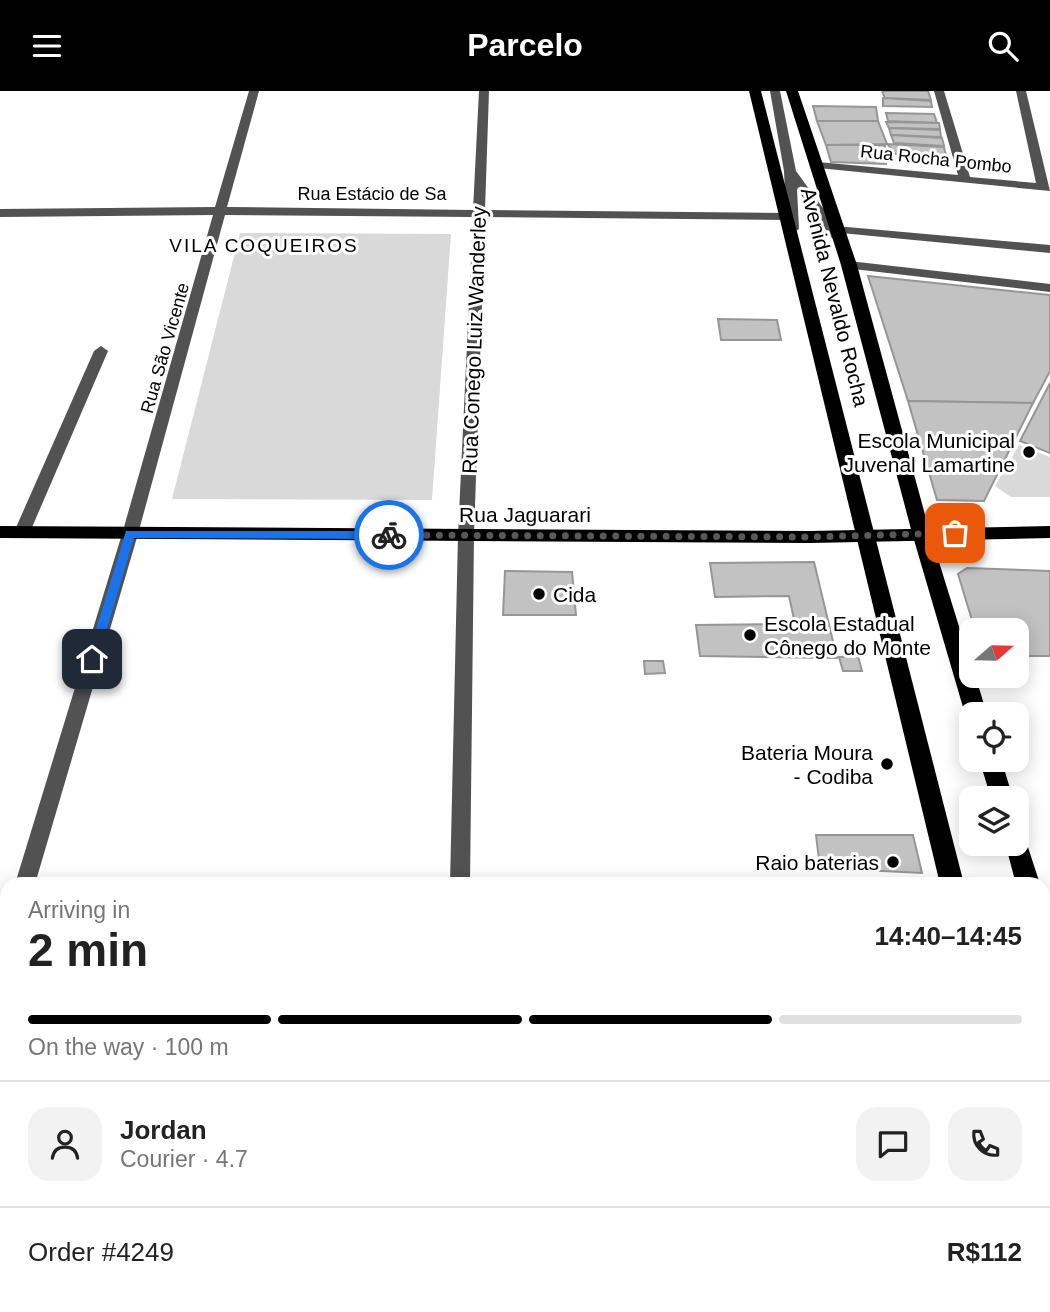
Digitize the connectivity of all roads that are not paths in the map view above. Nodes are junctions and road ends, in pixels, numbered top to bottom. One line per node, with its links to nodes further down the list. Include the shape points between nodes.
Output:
1 (254, 91): 12 (street, Rua São Vicente)
2 (484, 91): 13 (street, Rua Conego Luiz Wanderley)
3 (755, 91): 15 (highway, Avenida Nevaldo Rocha)
4 (775, 91): 9 (street)
5 (792, 91): 8 (highway, Avenida Nevaldo Rocha)
6 (939, 91): 10 (street)
7 (1021, 91): 11 (street)
8 (818, 165): 10 (street, Rua Rocha Pombo); 16 (highway, Avenida Nevaldo Rocha)
9 (790, 171): 17 (street); 18 (street)
10 (965, 180): 11 (street, Rua Rocha Pombo)
11 (1046, 188)
12 (223, 211): 13 (street, Rua Estácio de Sa); 14 (street, Rua Estácio de Sa); 27 (street, Rua São Vicente)
13 (479, 212): 15 (street, Rua Estácio de Sa); 29 (street, Rua Conego Luiz Wanderley)
14 (0, 213)
15 (786, 217): 17 (highway, Avenida Nevaldo Rocha)
16 (838, 229): 18 (highway, Avenida Nevaldo Rocha); 19 (street)
17 (793, 246): 28 (highway, Avenida Nevaldo Rocha)
18 (843, 246): 20 (highway, Avenida Nevaldo Rocha)
19 (1050, 249)
20 (849, 265): 21 (street); 26 (highway, Avenida Nevaldo Rocha)
21 (1050, 288)
22 (101, 351): 24 (street)
23 (0, 532): 24 (main road, Rua Jaguarari)
24 (22, 532): 27 (main road, Rua Jaguarari)
25 (1050, 532): 26 (main road, Rua Jaguarari)
26 (921, 533): 28 (main road, Rua Jaguarari); 30 (highway, Avenida Nevaldo Rocha)
27 (130, 534): 29 (main road, Rua Jaguarari); 32 (street, Rua São Vicente)
28 (866, 534): 29 (main road, Rua Jaguarari); 34 (highway, Avenida Nevaldo Rocha)
29 (466, 535): 33 (street, Rua Conego Luiz Wanderley)
30 (972, 702)
31 (1020, 856): 35 (highway)
32 (27, 877)
33 (460, 877)
34 (951, 877)
35 (1026, 877)

